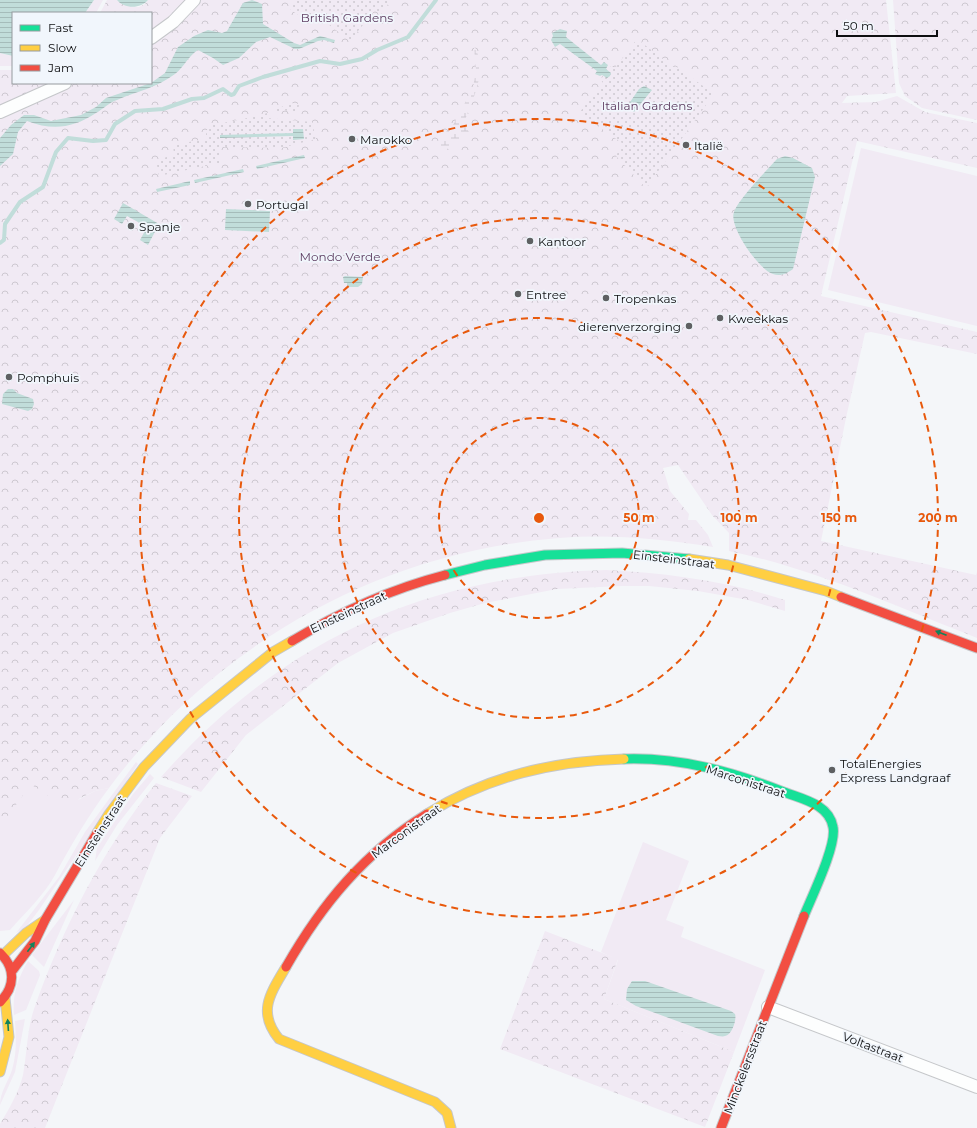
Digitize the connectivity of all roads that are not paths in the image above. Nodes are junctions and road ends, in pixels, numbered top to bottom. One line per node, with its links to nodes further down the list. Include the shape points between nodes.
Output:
1 (194, 0): 2 (street, via 173,22)
2 (152, 37)
3 (63, 84): 4 (street)
4 (0, 112)
5 (777, 578): 6 (main road, Einsteinstraat, via 822,600); 7 (main road, Einsteinstraat, one-way to 5, via 826,591); 8 (main road, Einsteinstraat, via 669,556 622,553 545,555 455,571 389,593 325,621 273,652 190,719 149,761 109,814)
6 (933, 642)
7 (977, 648)
8 (45, 920): 9 (main road, Einsteinstraat); 10 (main road, Einsteinstraat, one-way to 8, via 35,942)
9 (2, 954): 10 (main road)
10 (12, 971): 11 (main road, via 13,981 10,990)
11 (2, 1000): 14 (main road, one-way to 11, via 9,1037)
12 (768, 1007): 16 (street, Voltastraat); 17 (main road, Marconistraat, via 833,842 834,825 822,809 726,771 659,760 602,759 546,767 498,779 441,805 406,828 353,873 305,934 281,976 267,1009 268,1024 279,1039 435,1102 444,1108 450,1117); 18 (main road, Minckelersstraat)
13 (0, 1040): 14 (main road)
14 (4, 1052): 15 (main road)
15 (0, 1072)
16 (977, 1086)
17 (451, 1128)
18 (721, 1128)

